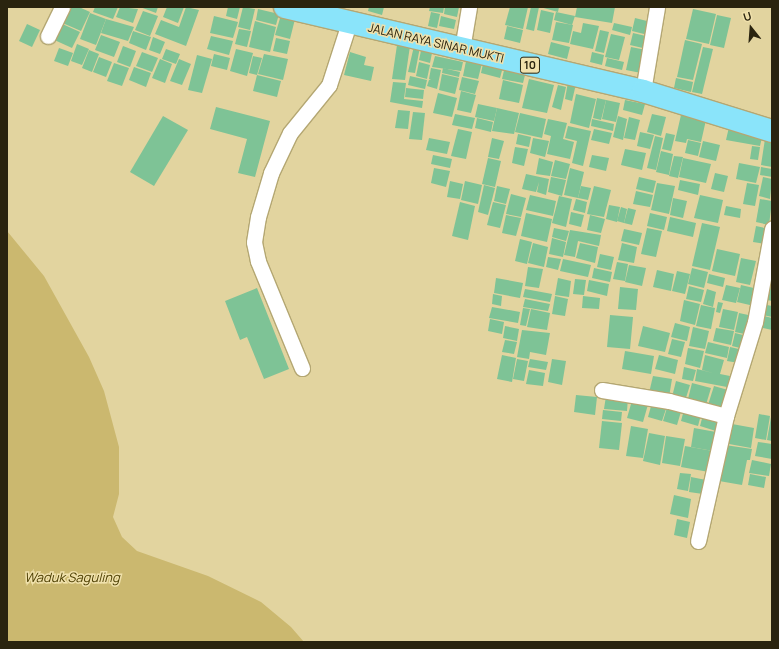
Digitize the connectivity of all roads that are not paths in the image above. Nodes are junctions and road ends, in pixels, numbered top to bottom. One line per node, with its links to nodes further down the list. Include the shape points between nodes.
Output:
1 (62, 7): 6 (street)
2 (285, 7): 5 (highway, JALAN RAYA SINAR MUKTI / 10)
3 (469, 7): 7 (street)
4 (657, 7): 8 (street)
5 (349, 23): 7 (highway, JALAN RAYA SINAR MUKTI / 10); 11 (street, via 329,85 290,132 271,173 254,242 258,261)
6 (48, 36)
7 (462, 48): 8 (highway, JALAN RAYA SINAR MUKTI / 10)
8 (643, 91): 9 (highway, JALAN RAYA SINAR MUKTI / 10)
9 (772, 131)
10 (772, 229): 13 (street, via 755,322)
11 (302, 368)
12 (602, 390): 13 (street, via 669,401)
13 (726, 416): 14 (street)
14 (698, 541)

